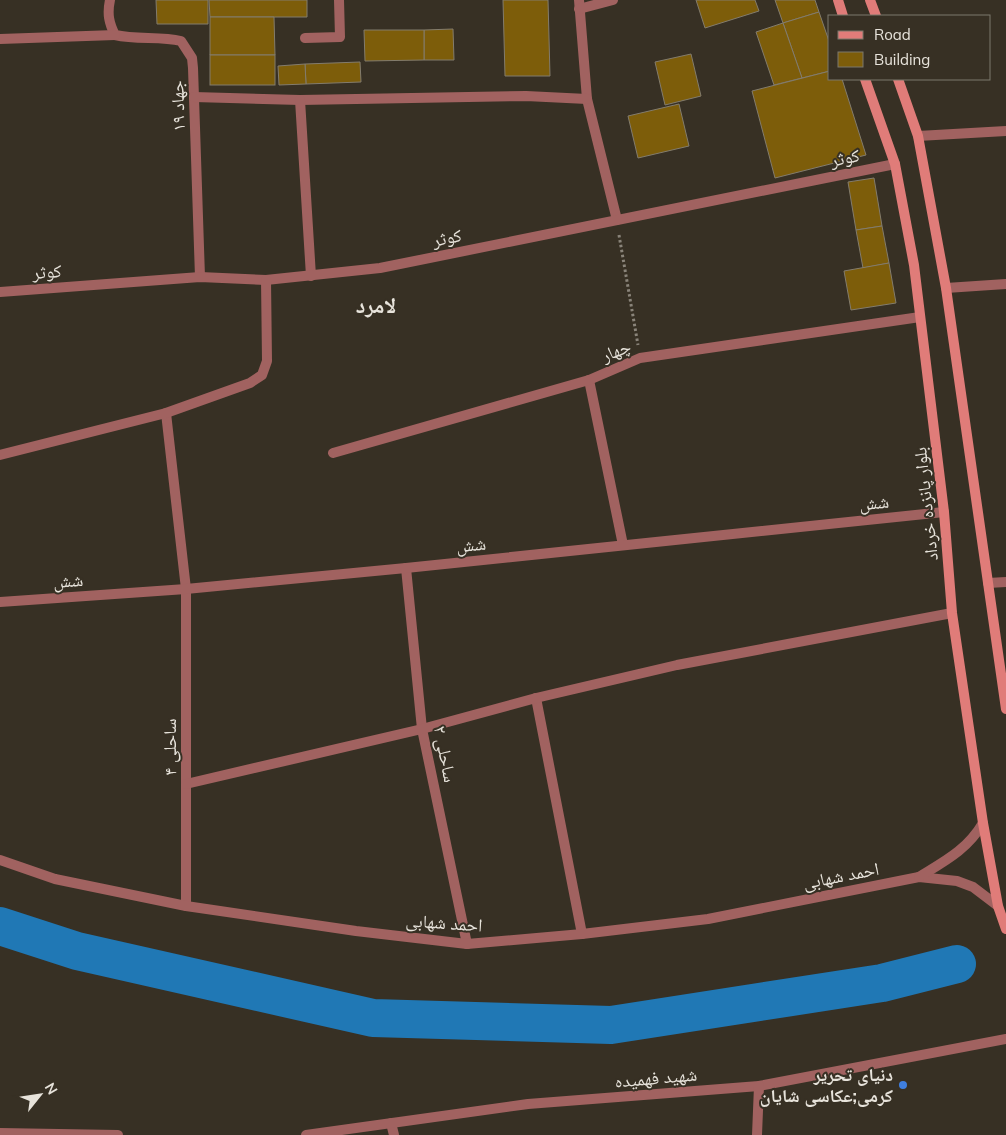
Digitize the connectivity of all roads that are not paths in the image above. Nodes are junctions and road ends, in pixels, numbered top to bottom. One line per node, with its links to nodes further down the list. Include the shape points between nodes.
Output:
1 (110, 0): 9 (street, via 107,12)
2 (339, 0): 10 (street, via 340,37)
3 (614, 0): 6 (street)
4 (838, 0): 7 (main road)
5 (870, 0): 8 (main road)
6 (579, 5): 15 (street)
7 (843, 15)
8 (876, 15)
9 (115, 35): 11 (street); 14 (street, جهاد ۱۹, via 170,38 182,42 192,58)
10 (305, 38)
11 (0, 39)
12 (865, 80): 19 (main road, بلوار پانزده خرداد)
13 (898, 80): 18 (main road)
14 (194, 97): 16 (street); 22 (street, جهاد ۱۹)
15 (586, 99): 16 (street, via 526,96); 20 (street)
16 (300, 100): 21 (street)
17 (1006, 131): 18 (street)
18 (918, 136): 25 (main road)
19 (895, 164): 20 (street, کوثر); 27 (main road, بلوار پانزده خرداد)
20 (617, 220): 21 (street, کوثر, via 380,268)
21 (311, 276): 23 (street, کوثر)
22 (200, 277): 23 (street, کوثر); 26 (street, کوثر)
23 (266, 280): 29 (street, via 267,361 262,375 250,383)
24 (1006, 284): 25 (street)
25 (946, 288): 36 (main road)
26 (0, 292)
27 (920, 317): 28 (street, چهار, via 640,358); 32 (main road, بلوار پانزده خرداد)
28 (589, 380): 30 (street, چهار); 33 (street)
29 (166, 413): 31 (street); 37 (street, ساحلی ۴)
30 (333, 453)
31 (0, 456)
32 (944, 512): 33 (street, شش); 39 (main road, بلوار پانزده خرداد)
33 (622, 545): 34 (street, شش)
34 (406, 568): 37 (street, شش); 42 (street, ساحلی ۲)
35 (1006, 582): 36 (street)
36 (988, 583): 41 (main road)
37 (186, 589): 38 (street, شش); 43 (street, ساحلی ۴)
38 (0, 602)
39 (952, 613): 40 (street, via 677,665); 44 (main road, بلوار پانزده خرداد)
40 (536, 698): 42 (street); 50 (street)
41 (1006, 709)
42 (422, 729): 43 (street); 51 (street, ساحلی ۲)
43 (186, 784): 47 (street, ساحلی ۴)
44 (983, 823): 46 (street, احمد شهابی, via 962,850); 48 (main road, بلوار پانزده خرداد)
45 (0, 860): 47 (street, احمد شهابی, via 55,878)
46 (920, 877): 48 (street, احمد شهابی, via 957,881 973,887); 50 (street, احمد شهابی, via 708,919)
47 (186, 906): 51 (street, احمد شهابی)
48 (998, 906): 49 (main road, بلوار پانزده خرداد)
49 (1006, 930)
50 (582, 934): 51 (street, احمد شهابی)
51 (467, 944)
52 (1006, 1039): 53 (street, شهید فهمیده)
53 (759, 1086): 54 (street, شهید فهمیده, via 528,1104); 59 (street)
54 (391, 1123): 57 (street, شهید فهمیده); 58 (street)
55 (0, 1133): 56 (street)
56 (118, 1135)
57 (306, 1135)
58 (394, 1135)
59 (757, 1135)

